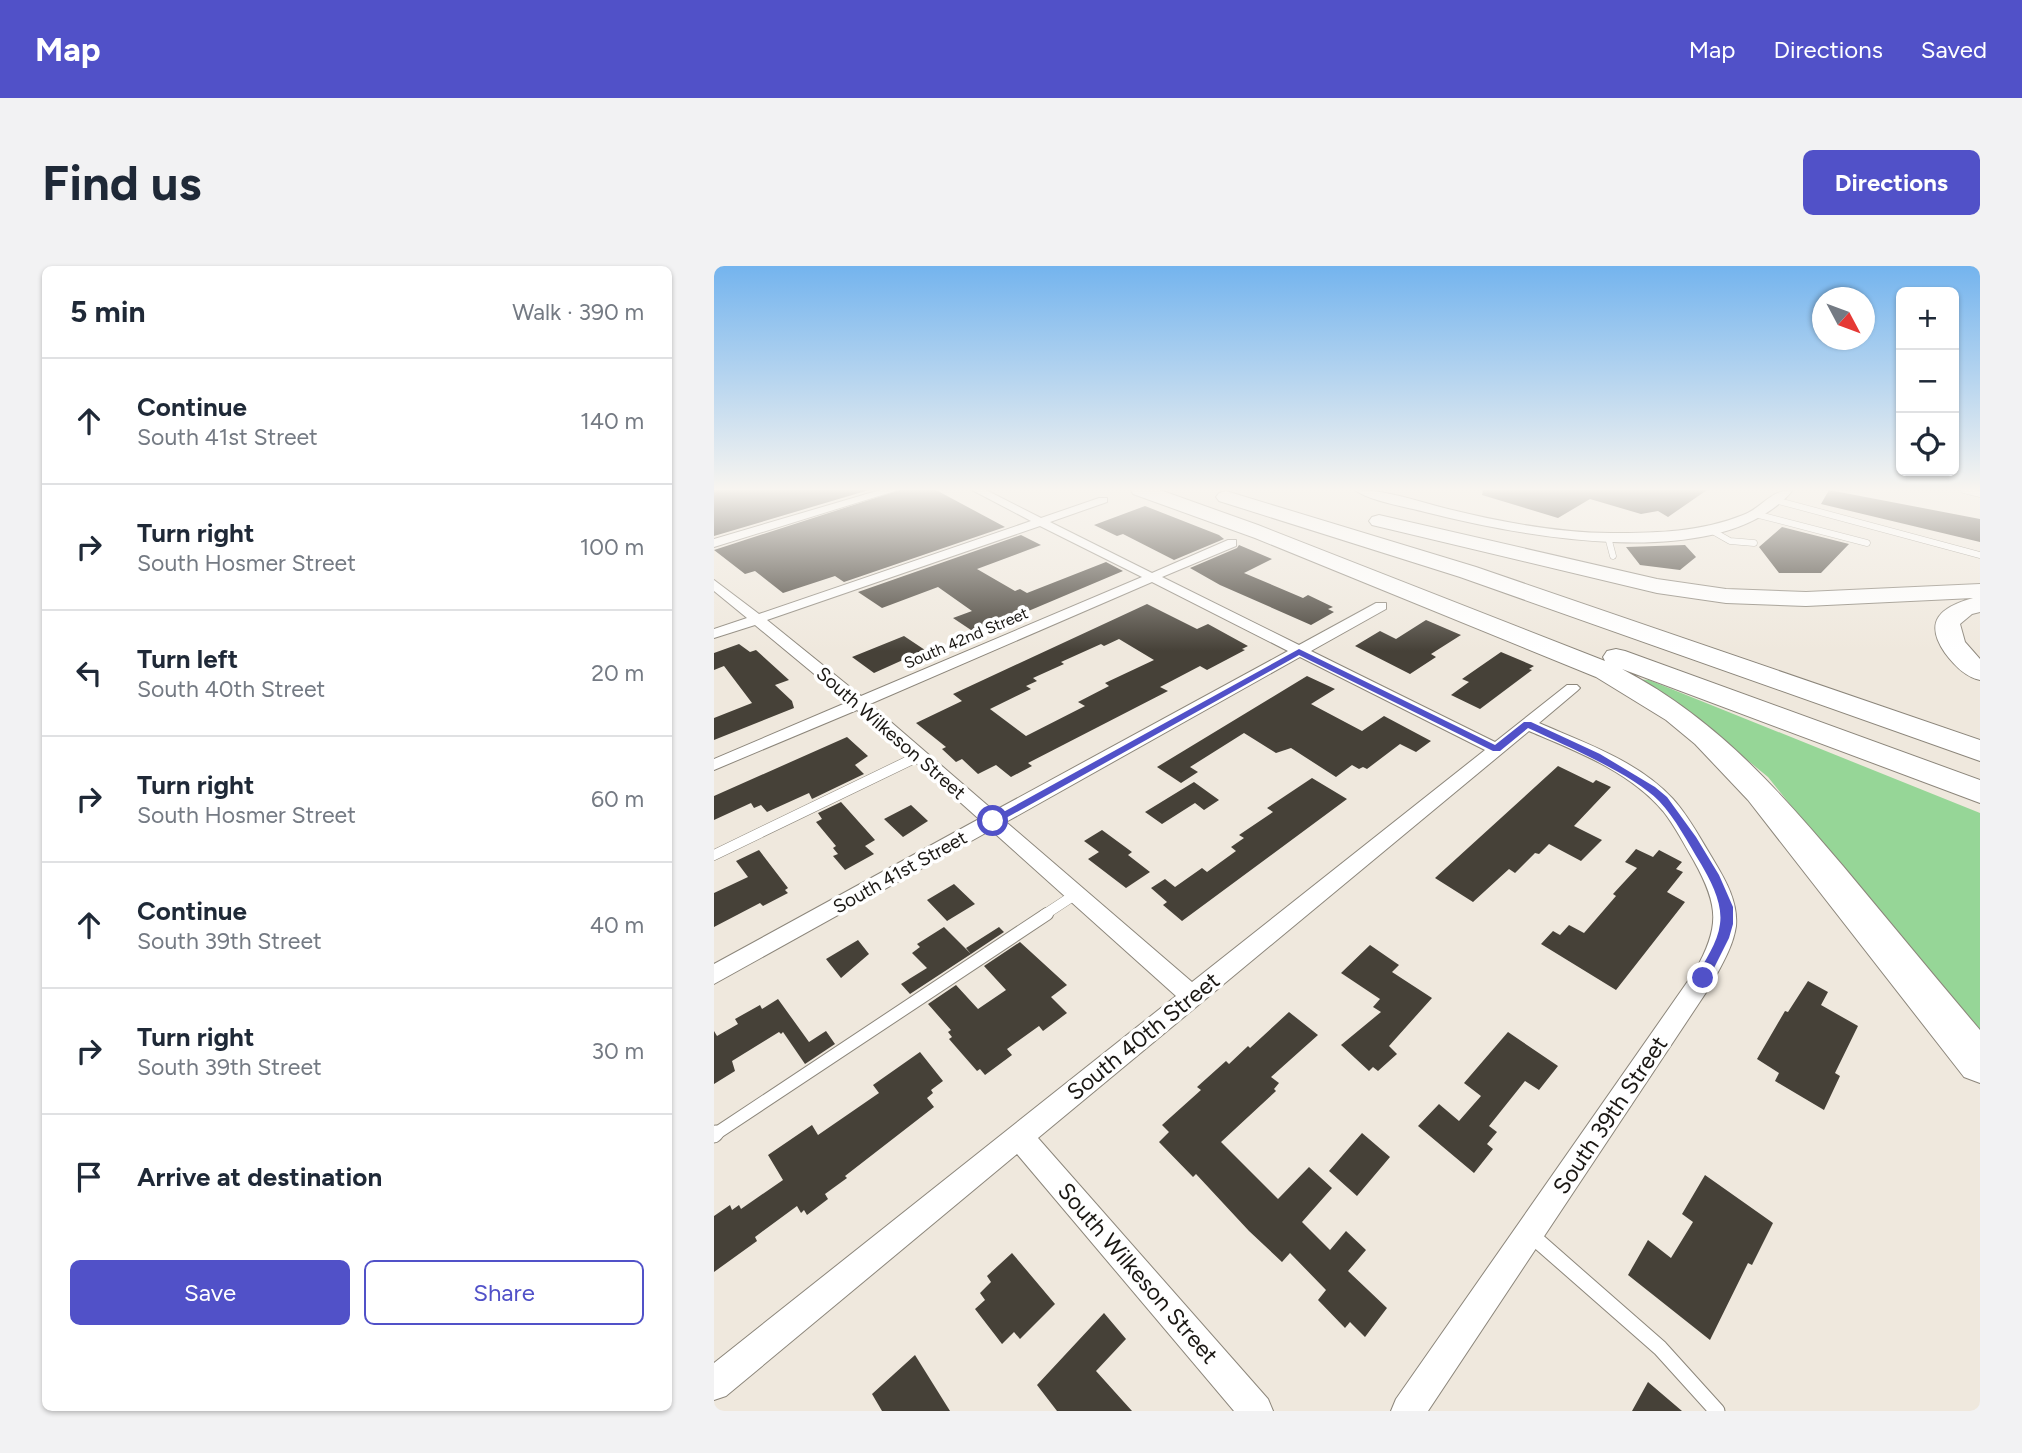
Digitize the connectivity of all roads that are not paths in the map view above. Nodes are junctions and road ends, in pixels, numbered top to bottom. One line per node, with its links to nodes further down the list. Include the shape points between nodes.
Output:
1 (977, 543): 18 (street)
2 (1083, 543): 13 (street)
3 (1225, 543): 13 (street, South 42nd Street)
4 (1261, 543): 36 (highway, via 1606,671 1690,723 1754,782)
5 (1264, 543): 30 (highway, via 1686,681)
6 (1377, 543): 27 (highway)
7 (1451, 543): 25 (highway)
8 (1475, 543): 15 (highway, via 1645,583 1726,596 1806,599)
9 (1610, 543): 12 (lane)
10 (1942, 543): 11 (lane)
11 (1980, 555)
12 (1613, 556)
13 (1153, 578): 20 (street); 23 (street, South 42nd Street)
14 (714, 584): 18 (street, South Wilkeson Street)
15 (1980, 591)
16 (1980, 604): 21 (highway, via 1959,609 1946,627 1956,652)
17 (1381, 606): 20 (street, South 41st Street)
18 (755, 620): 19 (street); 23 (street, South Wilkeson Street)
19 (714, 634)
20 (1299, 651): 26 (street); 31 (street, South 41st Street)
21 (1980, 672)
22 (1572, 688): 24 (street, South 40th Street)
23 (859, 703): 28 (street, South Wilkeson Street); 29 (street, South 42nd Street)
24 (1527, 724): 26 (street, South 40th Street); 39 (street, South 39th Street, via 1651,789 1692,839 1727,913 1723,938 1703,978)
25 (1980, 726)
26 (1496, 749): 35 (street, South 40th Street)
27 (1980, 751)
28 (919, 757): 31 (street, South Wilkeson Street); 32 (lane)
29 (714, 765)
30 (1980, 792)
31 (993, 821): 33 (street, South Wilkeson Street); 34 (street, South 41st Street)
32 (714, 855)
33 (1076, 894): 35 (street, South Wilkeson Street); 37 (lane)
34 (714, 975)
35 (1192, 996): 38 (street, South 40th Street)
36 (1980, 1063)
37 (714, 1135)
38 (1019, 1136): 40 (street, South 40th Street); 41 (street, South Wilkeson Street)
39 (1530, 1234): 42 (street, South 39th Street); 43 (lane, via 1660,1348)
40 (714, 1384)
41 (1256, 1411)
42 (1408, 1411)
43 (1717, 1411)

